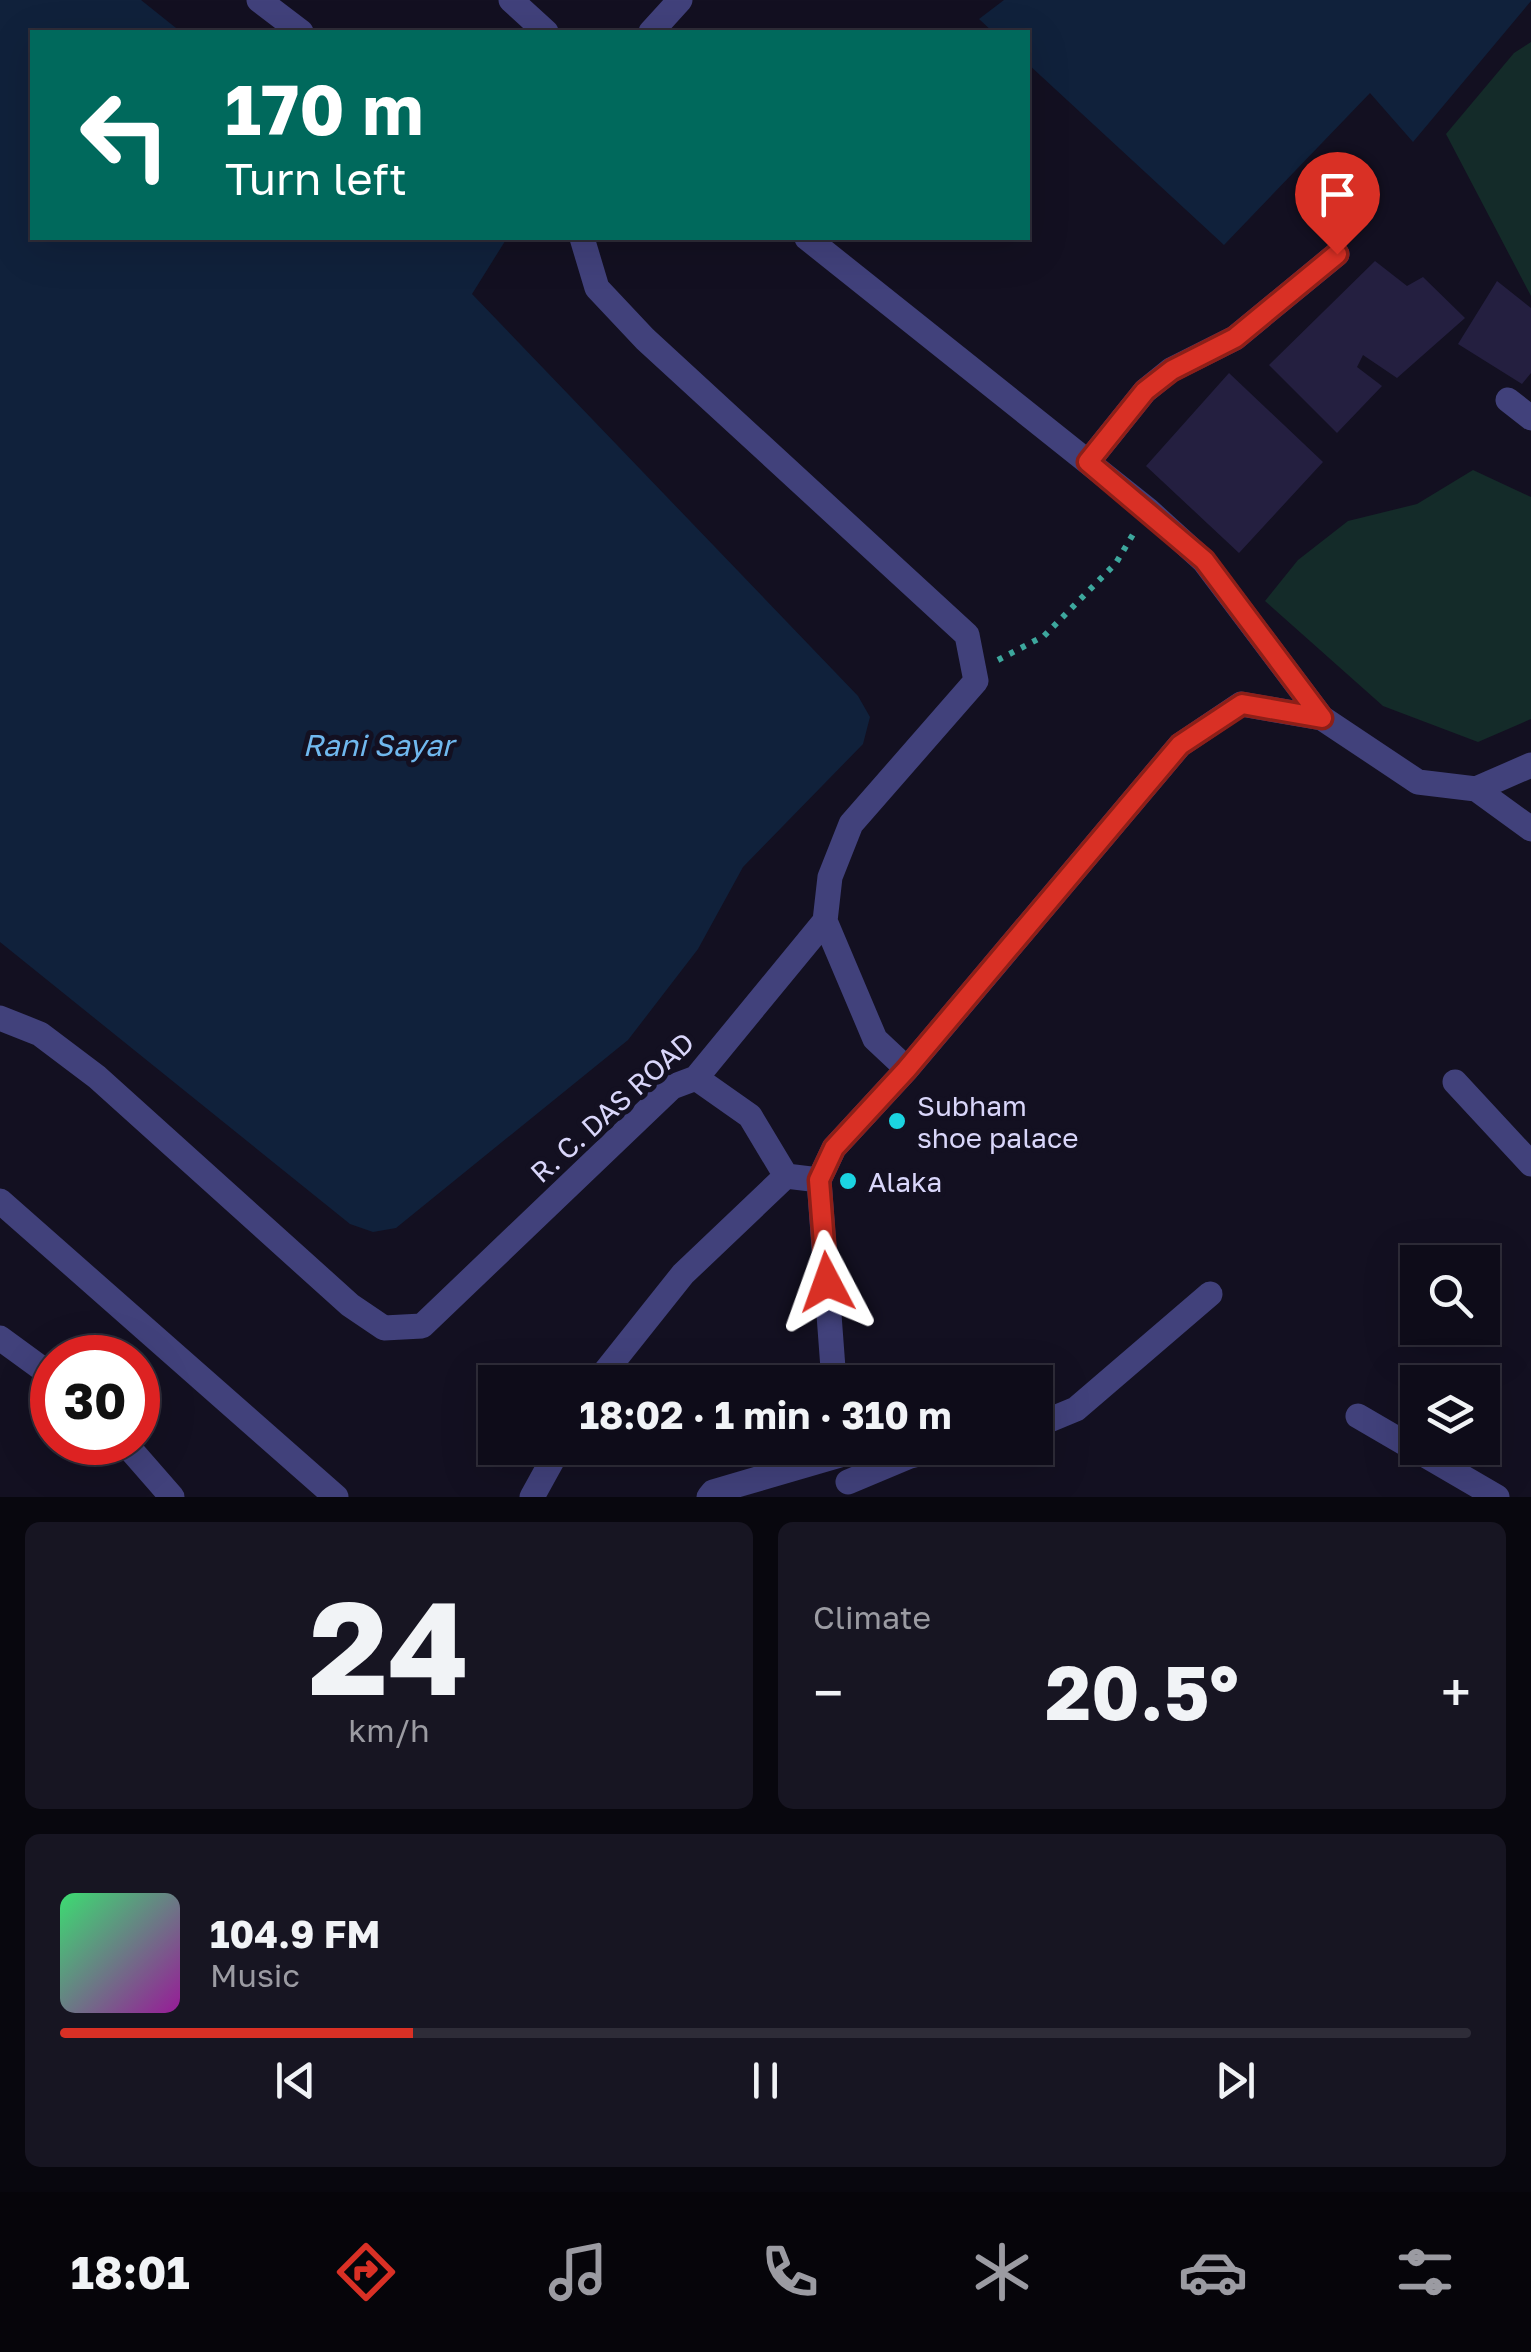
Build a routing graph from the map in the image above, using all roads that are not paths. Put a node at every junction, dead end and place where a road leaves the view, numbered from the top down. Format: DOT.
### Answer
graph roads {
  1 [pos="259,0"];
  2 [pos="512,0"];
  3 [pos="680,0"];
  4 [pos="298,30"];
  5 [pos="544,30"];
  6 [pos="654,30"];
  7 [pos="583,240"];
  8 [pos="810,240"];
  9 [pos="1337,254"];
  10 [pos="1508,400"];
  11 [pos="1531,418"];
  12 [pos="1088,462"];
  13 [pos="1322,718"];
  14 [pos="1531,765"];
  15 [pos="1476,789"];
  16 [pos="1531,828"];
  17 [pos="825,921"];
  18 [pos="0,1018"];
  19 [pos="906,1070"];
  20 [pos="696,1078"];
  21 [pos="1455,1082"];
  22 [pos="1531,1164"];
  23 [pos="786,1176"];
  24 [pos="819,1180"];
  25 [pos="0,1201"];
  26 [pos="1210,1294"];
  27 [pos="0,1338"];
  28 [pos="30,1360"];
  29 [pos="611,1365"];
  30 [pos="833,1365"];
  31 [pos="1358,1416"];
  32 [pos="1053,1419"];
  33 [pos="144,1465"];
  34 [pos="550,1465"];
  35 [pos="798,1465"];
  36 [pos="843,1465"];
  37 [pos="894,1465"];
  38 [pos="850,1489"];
  39 [pos="172,1497"];
  40 [pos="336,1497"];
  41 [pos="532,1497"];
  42 [pos="709,1497"];
  43 [pos="1496,1497"];
  1 -- 4 [label="street"];
  2 -- 5 [label="street"];
  3 -- 6 [label="street"];
  7 -- 17 [label="street"];
  8 -- 12 [label="street"];
  9 -- 12 [label="street"];
  10 -- 11 [label="street"];
  12 -- 13 [label="street"];
  13 -- 15 [label="street"];
  13 -- 19 [label="street"];
  14 -- 15 [label="street"];
  15 -- 16 [label="street"];
  17 -- 19 [label="street"];
  17 -- 20 [label="street, R. C. DAS ROAD"];
  18 -- 20 [label="street, R. C. DAS ROAD"];
  19 -- 24 [label="street"];
  20 -- 23 [label="street"];
  21 -- 22 [label="street"];
  23 -- 24 [label="street"];
  23 -- 29 [label="street"];
  24 -- 30 [label="street"];
  25 -- 40 [label="street"];
  26 -- 32 [label="street"];
  27 -- 28 [label="street"];
  31 -- 43 [label="street"];
  33 -- 39 [label="street"];
  34 -- 41 [label="street"];
  35 -- 42 [label="street"];
  36 -- 38 [label="street"];
  37 -- 38 [label="street"];
}
